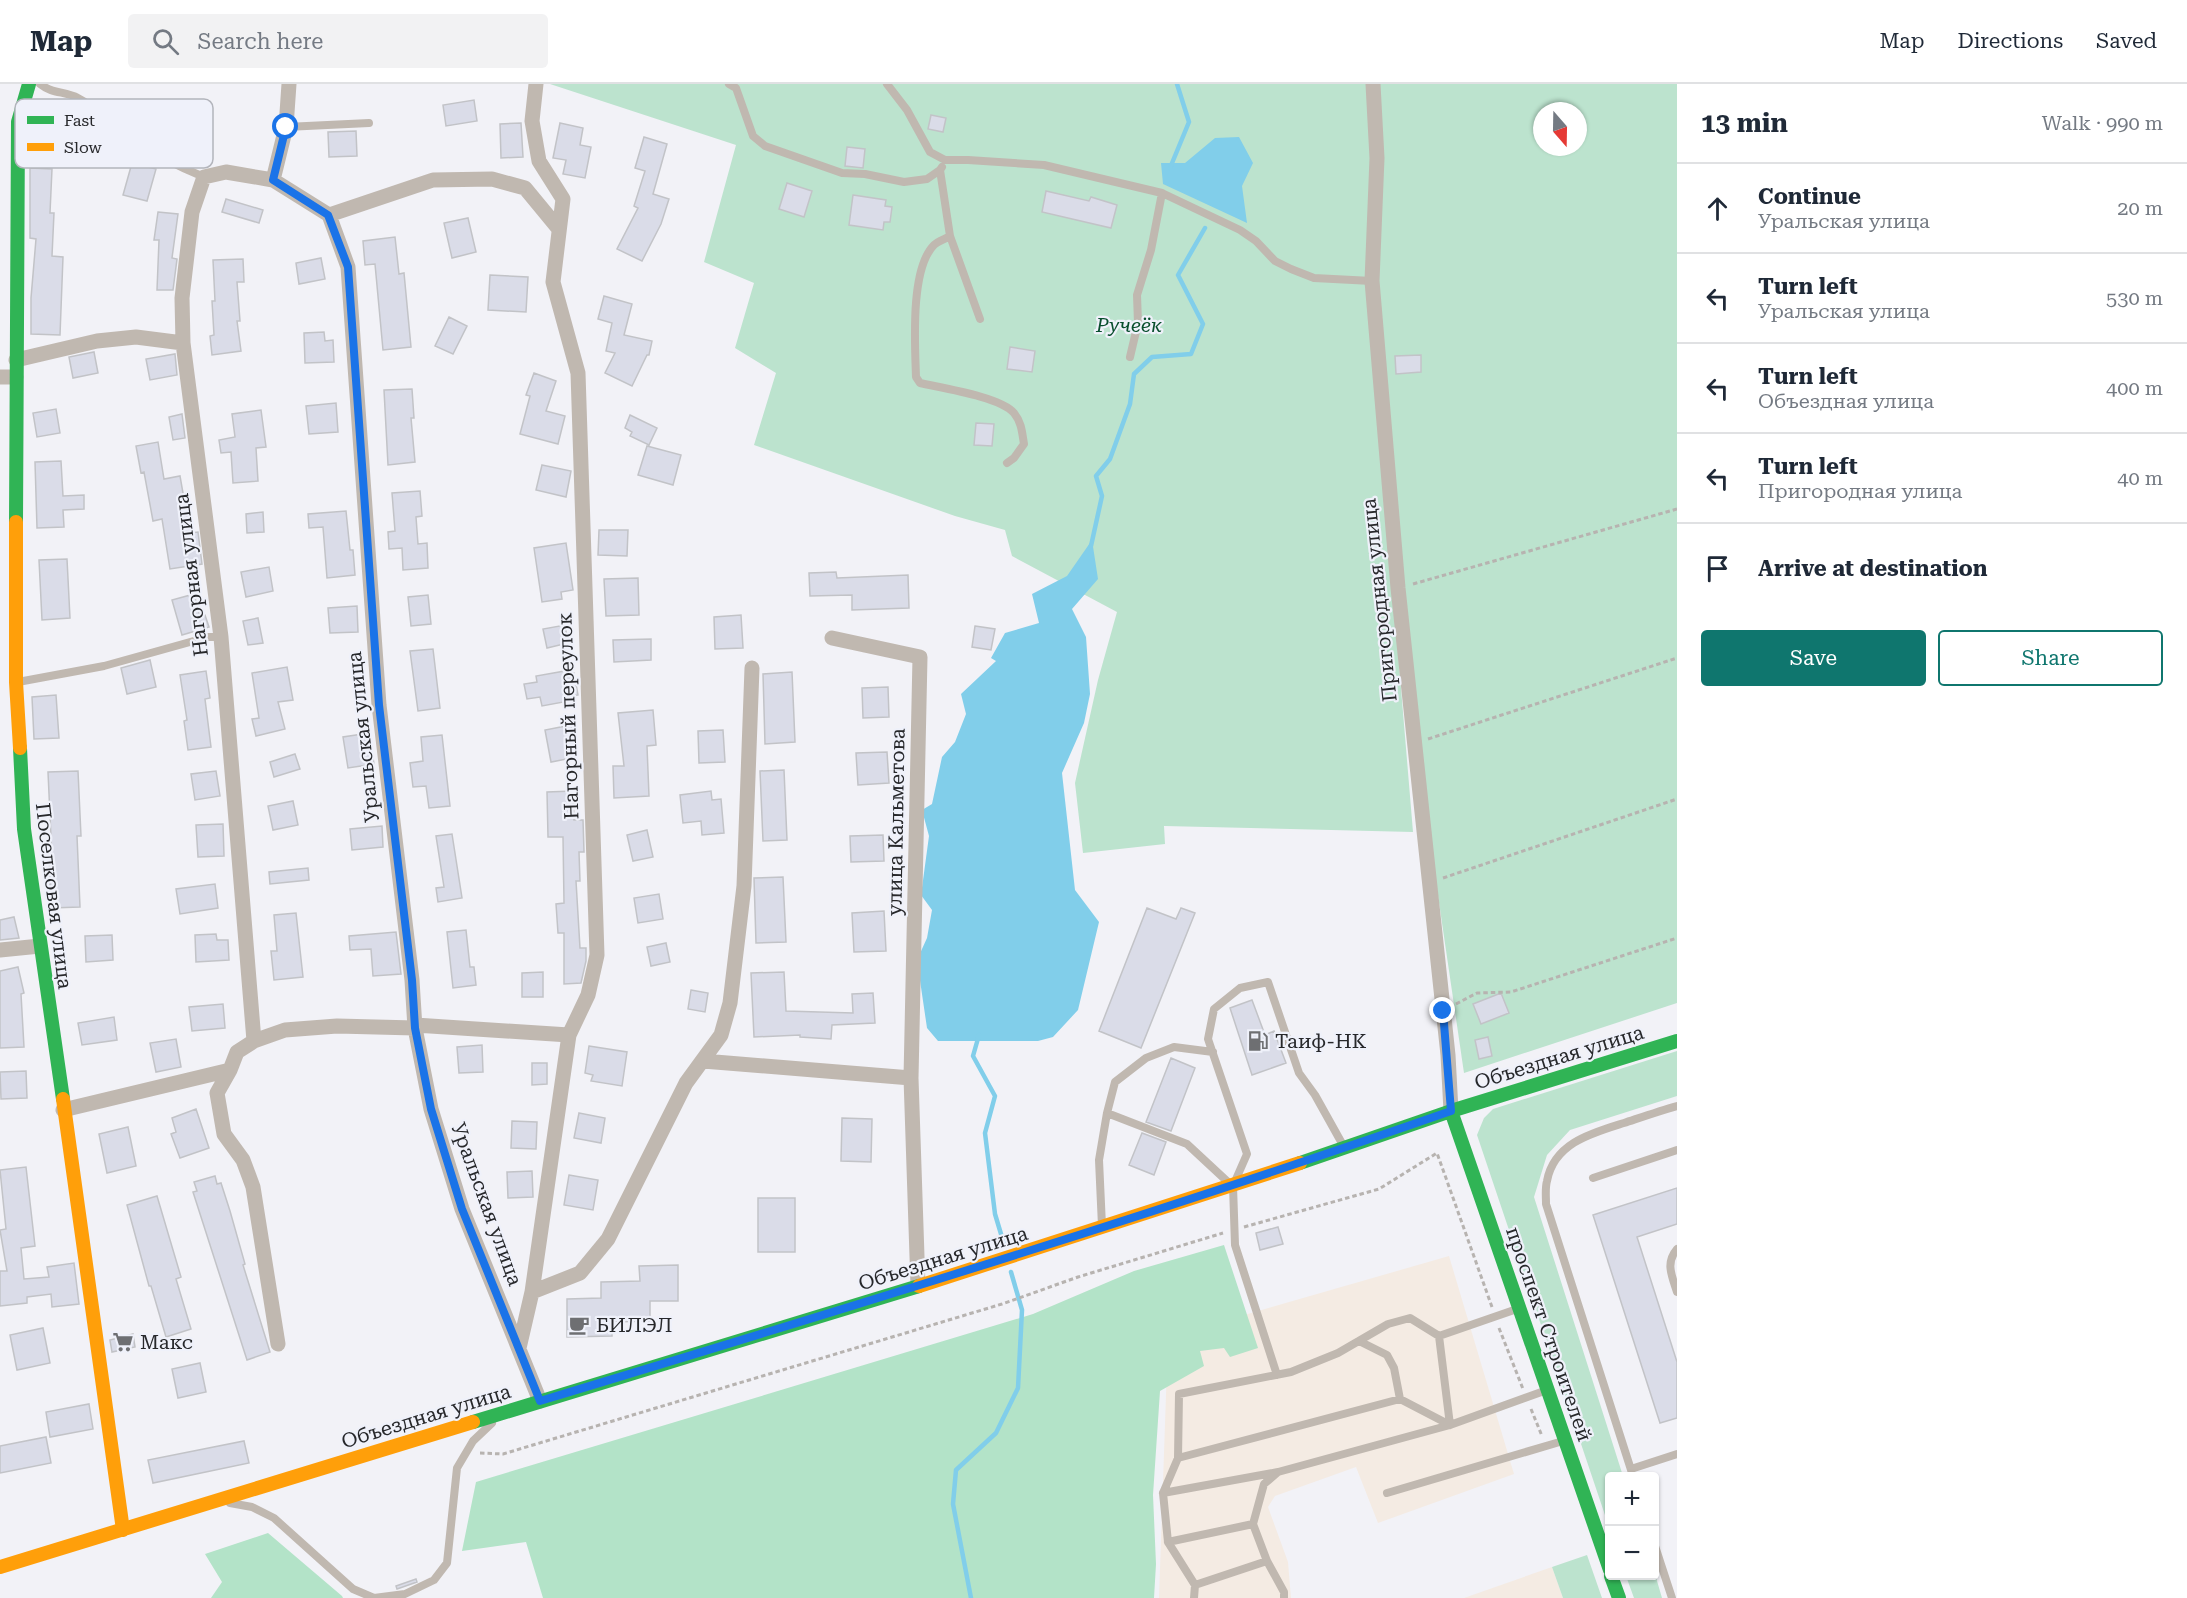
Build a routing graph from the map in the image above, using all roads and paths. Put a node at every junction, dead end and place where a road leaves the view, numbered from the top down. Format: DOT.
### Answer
graph roads {
  1 [pos="29,84"];
  2 [pos="40,84"];
  3 [pos="289,84"];
  4 [pos="536,84"];
  5 [pos="729,84"];
  6 [pos="887,84"];
  7 [pos="1373,84"];
  8 [pos="25,99"];
  9 [pos="80,99"];
  10 [pos="369,123"];
  11 [pos="286,127"];
  12 [pos="945,160"];
  13 [pos="18,168"];
  14 [pos="183,168"];
  15 [pos="940,170"];
  16 [pos="204,177"];
  17 [pos="273,180"];
  18 [pos="1162,193"];
  19 [pos="328,215"];
  20 [pos="558,228"];
  21 [pos="950,236"];
  22 [pos="1372,281"];
  23 [pos="980,319"];
  24 [pos="183,343"];
  25 [pos="1130,357"];
  26 [pos="16,360"];
  27 [pos="8,377"];
  28 [pos="1007,463"];
  29 [pos="1677,509"];
  30 [pos="1398,588"];
  31 [pos="220,637"];
  32 [pos="832,638"];
  33 [pos="1677,658"];
  34 [pos="752,668"];
  35 [pos="16,682"];
  36 [pos="1414,744"];
  37 [pos="1677,800"];
  38 [pos="1430,882"];
  39 [pos="1677,938"];
  40 [pos="40,946"];
  41 [pos="0,950"];
  42 [pos="1443,1011"];
  43 [pos="415,1027"];
  44 [pos="569,1035"];
  45 [pos="254,1041"];
  46 [pos="1677,1041"];
  47 [pos="1213,1052"];
  48 [pos="703,1061"];
  49 [pos="231,1070"];
  50 [pos="911,1078"];
  51 [pos="1677,1106"];
  52 [pos="63,1110"];
  53 [pos="1451,1111"];
  54 [pos="1107,1113"];
  55 [pos="1344,1148"];
  56 [pos="1677,1150"];
  57 [pos="1437,1154"];
  58 [pos="1593,1178"];
  59 [pos="1233,1186"];
  60 [pos="1102,1228"];
  61 [pos="1677,1249"];
  62 [pos="918,1286"];
  63 [pos="532,1292"];
  64 [pos="1038,1292"];
  65 [pos="1677,1292"];
  66 [pos="1519,1309"];
  67 [pos="1495,1317"];
  68 [pos="1439,1335"];
  69 [pos="1359,1341"];
  70 [pos="278,1344"];
  71 [pos="519,1348"];
  72 [pos="1277,1375"];
  73 [pos="1547,1390"];
  74 [pos="1526,1397"];
  75 [pos="1400,1400"];
  76 [pos="540,1401"];
  77 [pos="502,1413"];
  78 [pos="1450,1425"];
  79 [pos="1565,1440"];
  80 [pos="1546,1446"];
  81 [pos="466,1452"];
  82 [pos="1677,1454"];
  83 [pos="1178,1458"];
  84 [pos="1278,1472"];
  85 [pos="1632,1472"];
  86 [pos="1634,1472"];
  87 [pos="1163,1492"];
  88 [pos="1387,1493"];
  89 [pos="216,1501"];
  90 [pos="1253,1524"];
  91 [pos="123,1530"];
  92 [pos="1168,1542"];
  93 [pos="1605,1556"];
  94 [pos="1659,1558"];
  95 [pos="1266,1561"];
  96 [pos="0,1567"];
  97 [pos="1613,1580"];
  98 [pos="1195,1585"];
  99 [pos="1194,1598"];
  100 [pos="1284,1598"];
  101 [pos="1619,1598"];
  102 [pos="1672,1598"];
  1 -- 8 [label="street, Поселковая улица"];
  2 -- 9 [label="lane"];
  3 -- 11 [label="street"];
  4 -- 20 [label="street, Нагорный переулок"];
  5 -- 15 [label="lane"];
  6 -- 12 [label="lane"];
  7 -- 22 [label="street, Пригородная улица"];
  10 -- 11 [label="lane"];
  11 -- 17 [label="street"];
  12 -- 15 [label="lane"];
  12 -- 18 [label="lane"];
  13 -- 26 [label="street, Поселковая улица"];
  14 -- 16 [label="lane"];
  15 -- 21 [label="lane"];
  16 -- 17 [label="street"];
  16 -- 24 [label="street, Нагорная улица"];
  17 -- 19 [label="street"];
  18 -- 22 [label="lane"];
  18 -- 25 [label="lane"];
  19 -- 20 [label="street"];
  19 -- 43 [label="street, Уральская улица"];
  20 -- 44 [label="street, Нагорный переулок"];
  21 -- 23 [label="lane"];
  21 -- 28 [label="lane"];
  22 -- 30 [label="street, Пригородная улица"];
  24 -- 26 [label="street"];
  24 -- 31 [label="street, Нагорная улица"];
  26 -- 27 [label="street, Поселковая улица"];
  27 -- 35 [label="street, Поселковая улица"];
  29 -- 30 [label="path"];
  30 -- 36 [label="street, Пригородная улица"];
  31 -- 35 [label="lane"];
  31 -- 45 [label="street, Нагорная улица"];
  32 -- 50 [label="street, улица Кальметова"];
  33 -- 36 [label="path"];
  34 -- 48 [label="street"];
  35 -- 40 [label="street, Поселковая улица"];
  36 -- 38 [label="street, Пригородная улица"];
  37 -- 38 [label="path"];
  38 -- 42 [label="street, Пригородная улица"];
  39 -- 42 [label="path"];
  40 -- 41 [label="street"];
  40 -- 52 [label="street, Поселковая улица"];
  42 -- 53 [label="street, Пригородная улица"];
  43 -- 44 [label="street"];
  43 -- 45 [label="street"];
  43 -- 71 [label="street, Уральская улица"];
  44 -- 63 [label="street, Нагорный переулок"];
  45 -- 49 [label="street"];
  46 -- 53 [label="street, Объездная улица"];
  47 -- 54 [label="lane"];
  47 -- 55 [label="lane"];
  47 -- 59 [label="lane"];
  48 -- 50 [label="street"];
  48 -- 63 [label="street"];
  49 -- 52 [label="street"];
  49 -- 70 [label="street"];
  50 -- 62 [label="street, улица Кальметова"];
  51 -- 85 [label="lane"];
  52 -- 91 [label="street, Поселковая улица"];
  53 -- 55 [label="street, Объездная улица"];
  53 -- 66 [label="street, проспект Строителей"];
  54 -- 59 [label="lane"];
  54 -- 60 [label="lane"];
  55 -- 59 [label="street, Объездная улица"];
  56 -- 58 [label="lane"];
  57 -- 67 [label="path"];
  59 -- 60 [label="street, Объездная улица"];
  59 -- 72 [label="lane"];
  60 -- 62 [label="street, Объездная улица"];
  61 -- 65 [label="lane"];
  62 -- 76 [label="street, Объездная улица"];
  63 -- 71 [label="street, Нагорный переулок"];
  64 -- 81 [label="path"];
  66 -- 67 [label="lane"];
  66 -- 73 [label="street, проспект Строителей"];
  67 -- 68 [label="lane"];
  67 -- 74 [label="path"];
  68 -- 69 [label="lane"];
  68 -- 78 [label="lane"];
  69 -- 72 [label="lane"];
  69 -- 75 [label="lane"];
  71 -- 76 [label="street, Уральская улица"];
  72 -- 83 [label="lane"];
  73 -- 74 [label="lane"];
  73 -- 79 [label="street, проспект Строителей"];
  74 -- 78 [label="lane"];
  74 -- 80 [label="path"];
  75 -- 78 [label="lane"];
  75 -- 83 [label="lane"];
  76 -- 77 [label="street, Объездная улица"];
  77 -- 81 [label="lane"];
  77 -- 89 [label="street, Объездная улица"];
  78 -- 84 [label="lane"];
  79 -- 80 [label="lane"];
  79 -- 93 [label="street, проспект Строителей"];
  80 -- 88 [label="lane"];
  81 -- 89 [label="lane"];
  82 -- 86 [label="lane"];
  83 -- 87 [label="lane"];
  84 -- 87 [label="lane"];
  84 -- 90 [label="lane"];
  87 -- 92 [label="lane"];
  89 -- 91 [label="street, Объездная улица"];
  90 -- 92 [label="lane"];
  90 -- 95 [label="lane"];
  91 -- 96 [label="street, Объездная улица"];
  92 -- 98 [label="lane"];
  94 -- 102 [label="lane"];
  95 -- 98 [label="lane"];
  95 -- 100 [label="lane"];
  97 -- 101 [label="street"];
  98 -- 99 [label="lane"];
}
